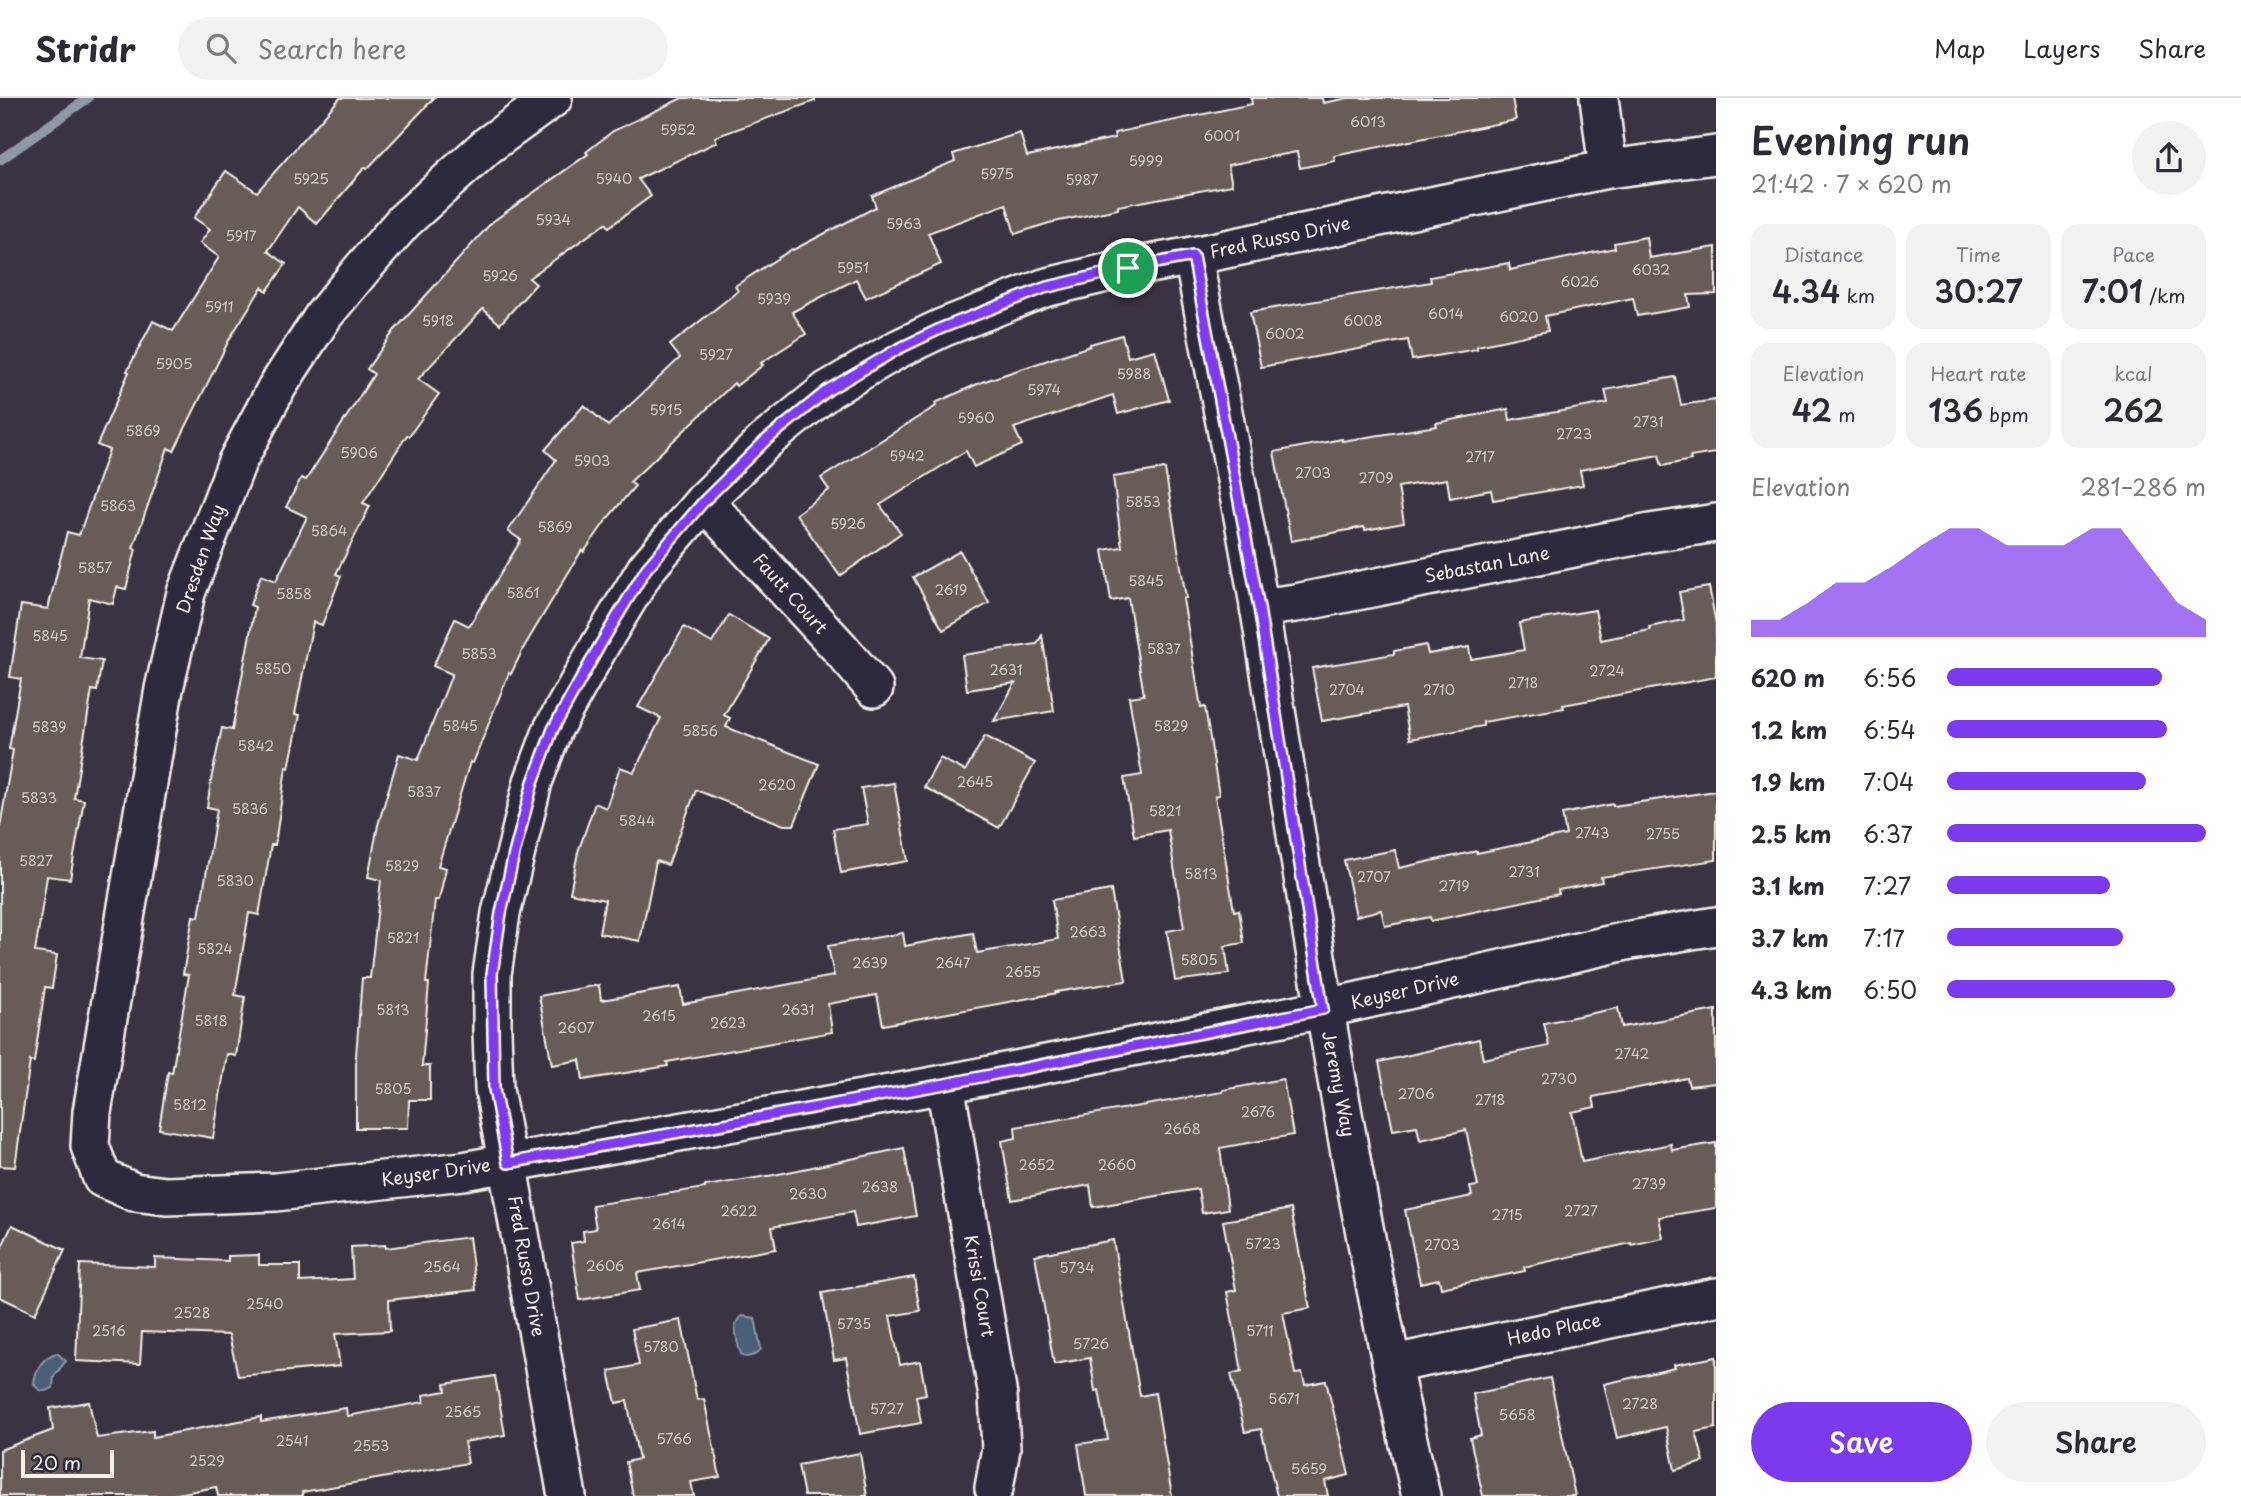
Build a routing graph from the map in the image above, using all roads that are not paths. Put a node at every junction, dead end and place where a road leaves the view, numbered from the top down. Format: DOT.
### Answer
graph roads {
  1 [pos="553,98"];
  2 [pos="1599,98"];
  3 [pos="1716,155"];
  4 [pos="1608,169"];
  5 [pos="1193,256"];
  6 [pos="704,501"];
  7 [pos="1716,523"];
  8 [pos="1259,608"];
  9 [pos="874,688"];
  10 [pos="1716,926"];
  11 [pos="1323,1009"];
  12 [pos="945,1084"];
  13 [pos="508,1163"];
  14 [pos="102,1178"];
  15 [pos="1716,1297"];
  16 [pos="1392,1364"];
  17 [pos="994,1488"];
  18 [pos="567,1496"];
  19 [pos="1421,1496"];
  1 -- 14 [label="street, Dresden Way"];
  2 -- 4 [label="street"];
  3 -- 4 [label="street, Fred Russo Drive"];
  4 -- 5 [label="street, Fred Russo Drive"];
  5 -- 6 [label="street, Fred Russo Drive"];
  5 -- 8 [label="street, Jeremy Way"];
  6 -- 9 [label="street, Fautt Court"];
  6 -- 13 [label="street, Fred Russo Drive"];
  7 -- 8 [label="street, Sebastan Lane"];
  8 -- 11 [label="street, Jeremy Way"];
  10 -- 11 [label="street, Keyser Drive"];
  11 -- 12 [label="street, Keyser Drive"];
  11 -- 16 [label="street, Jeremy Way"];
  12 -- 13 [label="street, Keyser Drive"];
  12 -- 17 [label="street, Krissi Court"];
  13 -- 14 [label="street, Keyser Drive"];
  13 -- 18 [label="street, Fred Russo Drive"];
  15 -- 16 [label="street, Hedo Place"];
  16 -- 19 [label="street, Jeremy Way"];
}
